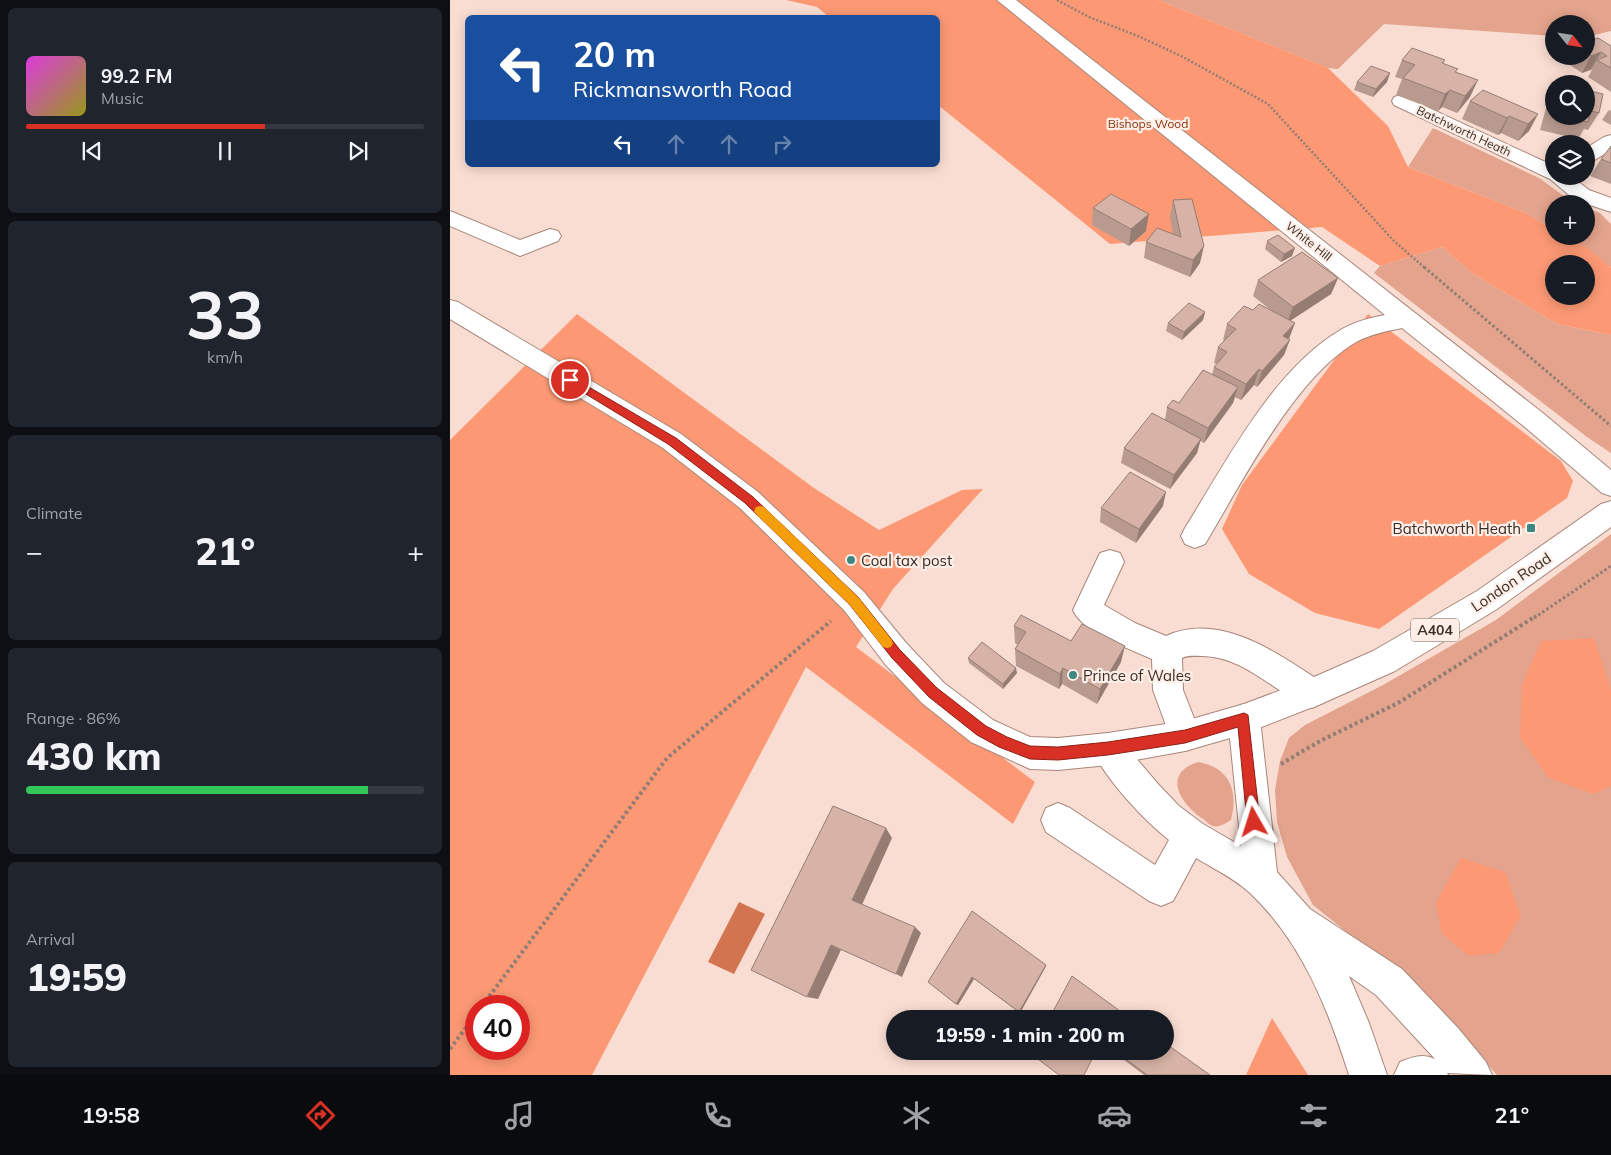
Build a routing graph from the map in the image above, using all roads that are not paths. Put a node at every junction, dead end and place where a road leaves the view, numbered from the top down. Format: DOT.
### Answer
graph roads {
  1 [pos="1005,0"];
  2 [pos="1402,101"];
  3 [pos="1611,141"];
  4 [pos="1595,151"];
  5 [pos="1545,169"];
  6 [pos="1569,185"];
  7 [pos="1611,205"];
  8 [pos="454,224"];
  9 [pos="550,236"];
  10 [pos="450,308"];
  11 [pos="1406,319"];
  12 [pos="1611,485"];
  13 [pos="1611,512"];
  14 [pos="1195,536"];
  15 [pos="1110,562"];
  16 [pos="1167,651"];
  17 [pos="1312,693"];
  18 [pos="1244,720"];
  19 [pos="1185,736"];
  20 [pos="1108,749"];
  21 [pos="1058,820"];
  22 [pos="1190,835"];
  23 [pos="1261,880"];
  24 [pos="1298,920"];
  25 [pos="1368,1075"];
  26 [pos="1413,1075"];
  27 [pos="1430,1075"];
  28 [pos="1473,1075"];
  1 -- 11 [label="street, White Hill"];
  2 -- 5 [label="street, Batchworth Heath"];
  3 -- 4 [label="street"];
  6 -- 7 [label="street, Batchworth Heath"];
  8 -- 9 [label="street"];
  10 -- 20 [label="street, A404"];
  11 -- 12 [label="street, White Hill"];
  11 -- 14 [label="street"];
  13 -- 17 [label="street, London Road / A404"];
  15 -- 16 [label="street"];
  16 -- 17 [label="street"];
  16 -- 19 [label="street"];
  17 -- 18 [label="street, London Road / A404"];
  18 -- 19 [label="street, A404"];
  18 -- 23 [label="street"];
  19 -- 20 [label="street, A404"];
  20 -- 22 [label="street"];
  21 -- 22 [label="street"];
  22 -- 23 [label="street"];
  23 -- 24 [label="street"];
  24 -- 25 [label="street"];
  24 -- 28 [label="street"];
  26 -- 27 [label="street"];
}
